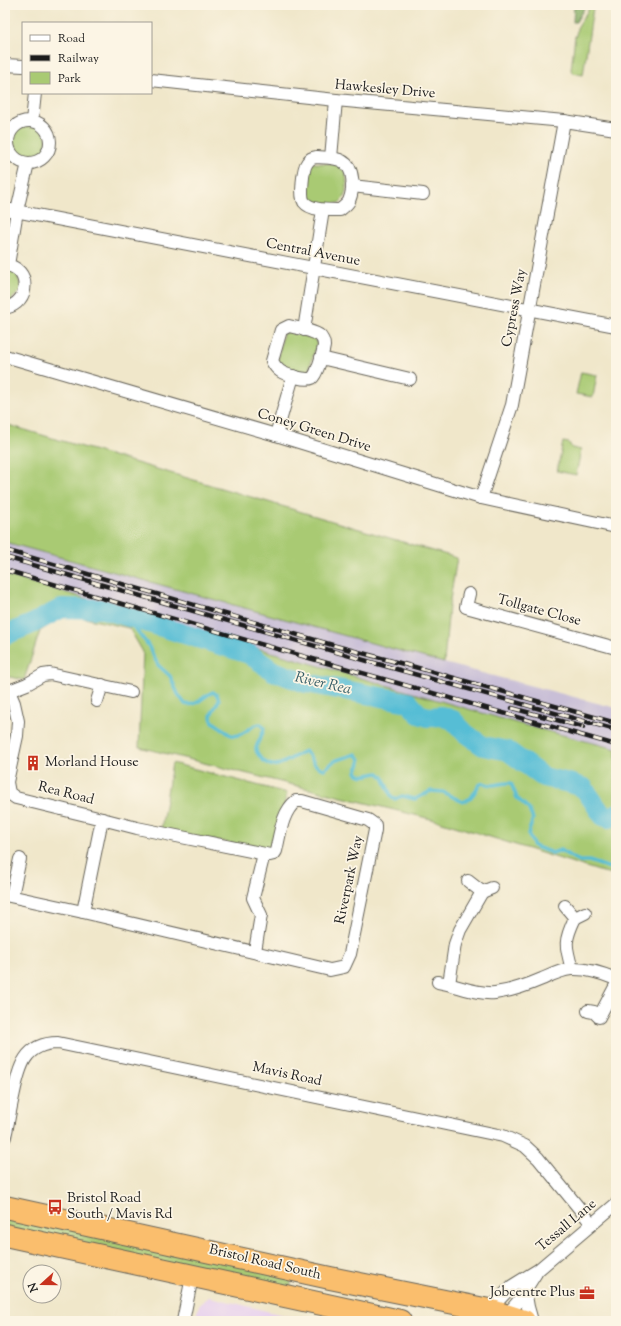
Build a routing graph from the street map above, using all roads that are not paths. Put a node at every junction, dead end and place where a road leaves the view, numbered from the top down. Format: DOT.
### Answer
graph roads {
  1 [pos="5,65"];
  2 [pos="22,66"];
  3 [pos="152,80"];
  4 [pos="35,94"];
  5 [pos="336,100"];
  6 [pos="32,121"];
  7 [pos="564,121"];
  8 [pos="616,129"];
  9 [pos="331,158"];
  10 [pos="28,163"];
  11 [pos="352,186"];
  12 [pos="423,194"];
  13 [pos="11,210"];
  14 [pos="323,210"];
  15 [pos="7,265"];
  16 [pos="313,268"];
  17 [pos="5,308"];
  18 [pos="530,309"];
  19 [pos="616,326"];
  20 [pos="304,330"];
  21 [pos="5,356"];
  22 [pos="321,358"];
  23 [pos="293,376"];
  24 [pos="410,379"];
  25 [pos="276,435"];
  26 [pos="481,498"];
  27 [pos="616,527"];
  28 [pos="469,594"];
  29 [pos="616,648"];
  30 [pos="102,685"];
  31 [pos="7,689"];
  32 [pos="131,692"];
  33 [pos="97,701"];
  34 [pos="102,819"];
  35 [pos="264,854"];
  36 [pos="20,859"];
  37 [pos="468,882"];
  38 [pos="8,896"];
  39 [pos="565,906"];
  40 [pos="83,912"];
  41 [pos="255,951"];
  42 [pos="572,969"];
  43 [pos="616,979"];
  44 [pos="616,985"];
  45 [pos="588,1011"];
  46 [pos="5,1137"];
  47 [pos="616,1204"];
  48 [pos="5,1207"];
  49 [pos="592,1224"];
  50 [pos="5,1235"];
  51 [pos="538,1270"];
  52 [pos="302,1272"];
  53 [pos="192,1277"];
  54 [pos="330,1278"];
  55 [pos="525,1290"];
  56 [pos="346,1310"];
  57 [pos="507,1316"];
  58 [pos="183,1321"];
  59 [pos="400,1321"];
  60 [pos="469,1321"];
  61 [pos="532,1321"];
  1 -- 2 [label="street"];
  3 -- 5 [label="street, Hawkesley Drive"];
  4 -- 6 [label="street"];
  5 -- 7 [label="street, Hawkesley Drive"];
  5 -- 9 [label="street"];
  6 -- 10 [label="street"];
  6 -- 10 [label="street"];
  7 -- 8 [label="street, Hawkesley Drive"];
  7 -- 18 [label="street, Cypress Way"];
  9 -- 11 [label="street"];
  9 -- 14 [label="street"];
  10 -- 13 [label="street"];
  11 -- 12 [label="street"];
  11 -- 14 [label="street"];
  13 -- 15 [label="street"];
  13 -- 16 [label="street, Central Avenue"];
  14 -- 16 [label="street"];
  15 -- 17 [label="street"];
  16 -- 18 [label="street, Central Avenue"];
  16 -- 20 [label="street"];
  18 -- 19 [label="street, Central Avenue"];
  18 -- 26 [label="street, Cypress Way"];
  20 -- 22 [label="street"];
  20 -- 23 [label="street"];
  21 -- 25 [label="street, Coney Green Drive"];
  22 -- 23 [label="street"];
  22 -- 24 [label="street"];
  23 -- 25 [label="street"];
  25 -- 26 [label="street, Coney Green Drive"];
  26 -- 27 [label="street, Coney Green Drive"];
  28 -- 29 [label="street, Tollgate Close"];
  30 -- 31 [label="street, Rea Road"];
  30 -- 32 [label="street, Rea Road"];
  30 -- 33 [label="street"];
  31 -- 34 [label="street, Rea Road"];
  34 -- 35 [label="street"];
  34 -- 40 [label="street, Rea Road"];
  35 -- 41 [label="street"];
  35 -- 41 [label="street, Riverpark Way"];
  36 -- 38 [label="street"];
  37 -- 42 [label="street"];
  38 -- 40 [label="street"];
  39 -- 42 [label="street"];
  40 -- 41 [label="street, Riverpark Way"];
  42 -- 43 [label="street"];
  44 -- 45 [label="street"];
  46 -- 49 [label="street, Mavis Road"];
  47 -- 49 [label="street, Tessall Lane"];
  48 -- 52 [label="highway, Bristol Road South"];
  49 -- 51 [label="street, Tessall Lane"];
  50 -- 53 [label="highway, Bristol Road South"];
  51 -- 55 [label="street, Tessall Lane"];
  51 -- 57 [label="street, Tessall Lane"];
  52 -- 54 [label="highway, Bristol Road South"];
  52 -- 56 [label="highway"];
  53 -- 56 [label="highway, Bristol Road South"];
  53 -- 58 [label="street"];
  54 -- 57 [label="highway, Bristol Road South"];
  54 -- 60 [label="highway"];
  55 -- 57 [label="street, Tessall Lane"];
  55 -- 61 [label="street"];
  56 -- 59 [label="highway, Bristol Road South"];
}
